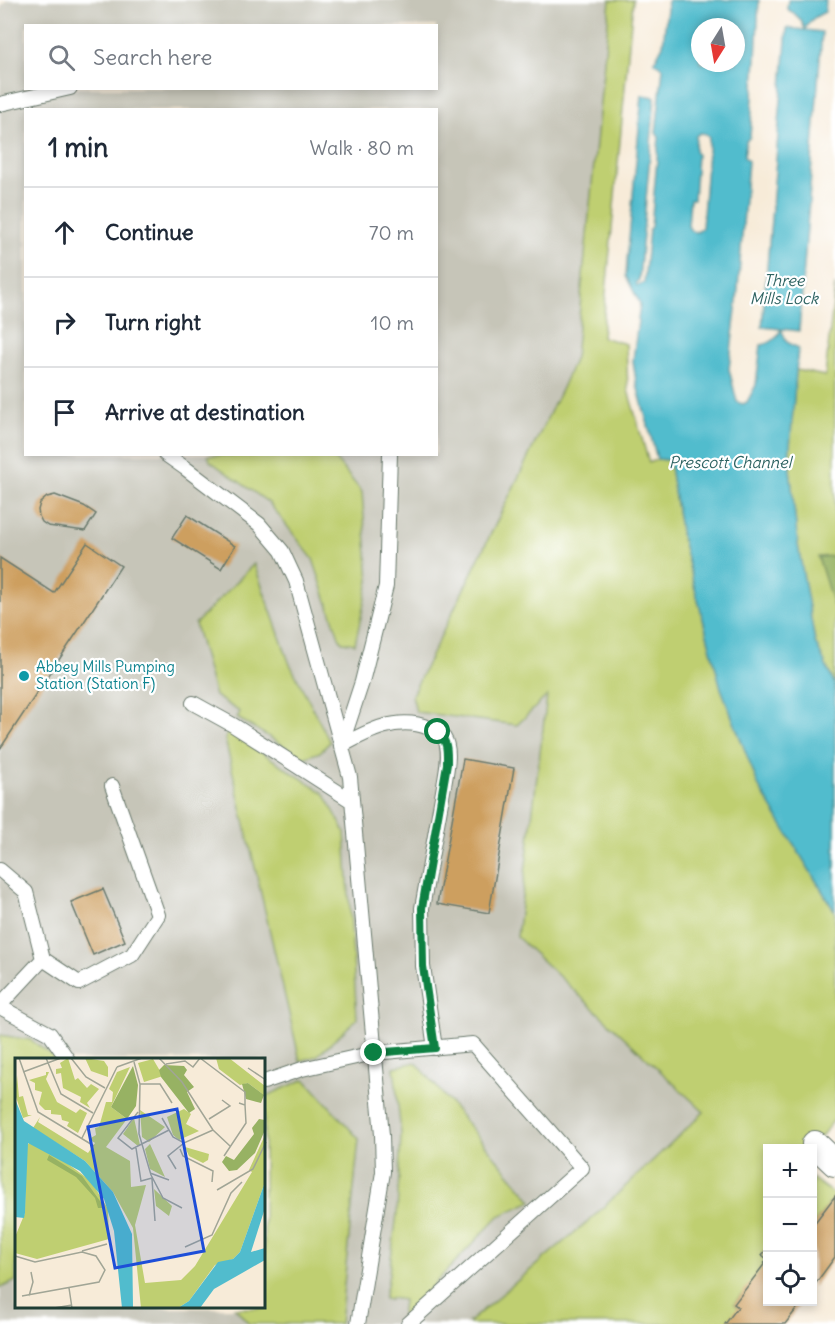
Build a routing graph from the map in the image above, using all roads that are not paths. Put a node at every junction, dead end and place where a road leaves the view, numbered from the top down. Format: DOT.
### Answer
graph roads {
  1 [pos="61,90"];
  2 [pos="0,104"];
  3 [pos="168,456"];
  4 [pos="390,456"];
  5 [pos="194,703"];
  6 [pos="341,746"];
  7 [pos="112,786"];
  8 [pos="352,801"];
  9 [pos="0,870"];
  10 [pos="44,959"];
  11 [pos="0,1006"];
  12 [pos="435,1048"];
  13 [pos="374,1053"];
  14 [pos="67,1058"];
  15 [pos="266,1081"];
  16 [pos="817,1146"];
  17 [pos="835,1163"];
  18 [pos="358,1324"];
  19 [pos="408,1324"];
  1 -- 2 [label="lane"];
  3 -- 6 [label="lane"];
  4 -- 6 [label="lane"];
  5 -- 8 [label="lane"];
  6 -- 8 [label="lane"];
  6 -- 12 [label="lane"];
  7 -- 10 [label="lane"];
  8 -- 13 [label="lane"];
  9 -- 10 [label="lane"];
  10 -- 11 [label="lane"];
  11 -- 14 [label="lane"];
  12 -- 13 [label="lane"];
  12 -- 19 [label="lane"];
  13 -- 15 [label="lane"];
  13 -- 18 [label="lane"];
  16 -- 17 [label="street"];
}
